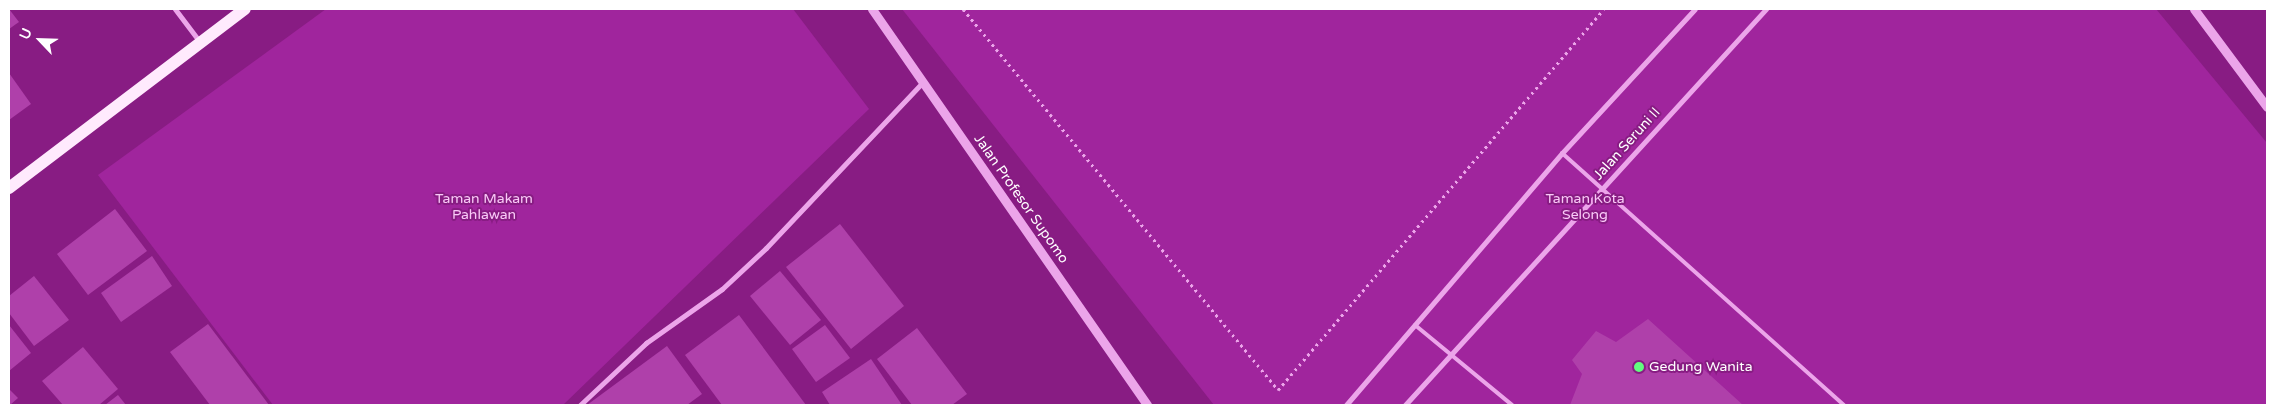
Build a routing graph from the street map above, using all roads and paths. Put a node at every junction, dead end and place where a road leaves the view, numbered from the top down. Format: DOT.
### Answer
graph roads {
  1 [pos="175,9"];
  2 [pos="245,9"];
  3 [pos="872,9"];
  4 [pos="963,9"];
  5 [pos="1604,9"];
  6 [pos="1695,9"];
  7 [pos="1766,9"];
  8 [pos="2194,9"];
  9 [pos="200,43"];
  10 [pos="923,82"];
  11 [pos="2267,107"];
  12 [pos="1562,153"];
  13 [pos="1603,187"];
  14 [pos="9,188"];
  15 [pos="1415,325"];
  16 [pos="1452,354"];
  17 [pos="580,405"];
  18 [pos="1147,405"];
  19 [pos="1346,405"];
  20 [pos="1405,405"];
  21 [pos="1512,405"];
  22 [pos="1844,405"];
  1 -- 9 [label="street"];
  2 -- 9 [label="main road"];
  3 -- 10 [label="street, Jalan Profesor Supomo"];
  4 -- 5 [label="path"];
  6 -- 12 [label="street"];
  7 -- 13 [label="street, Jalan Seruni II"];
  8 -- 11 [label="street"];
  9 -- 14 [label="main road"];
  10 -- 17 [label="street"];
  10 -- 18 [label="street, Jalan Profesor Supomo"];
  12 -- 13 [label="lane"];
  12 -- 15 [label="street"];
  13 -- 16 [label="street, Jalan Seruni II"];
  13 -- 22 [label="lane"];
  15 -- 16 [label="lane"];
  15 -- 19 [label="street"];
  16 -- 20 [label="street, Jalan Seruni II"];
  16 -- 21 [label="lane"];
}
